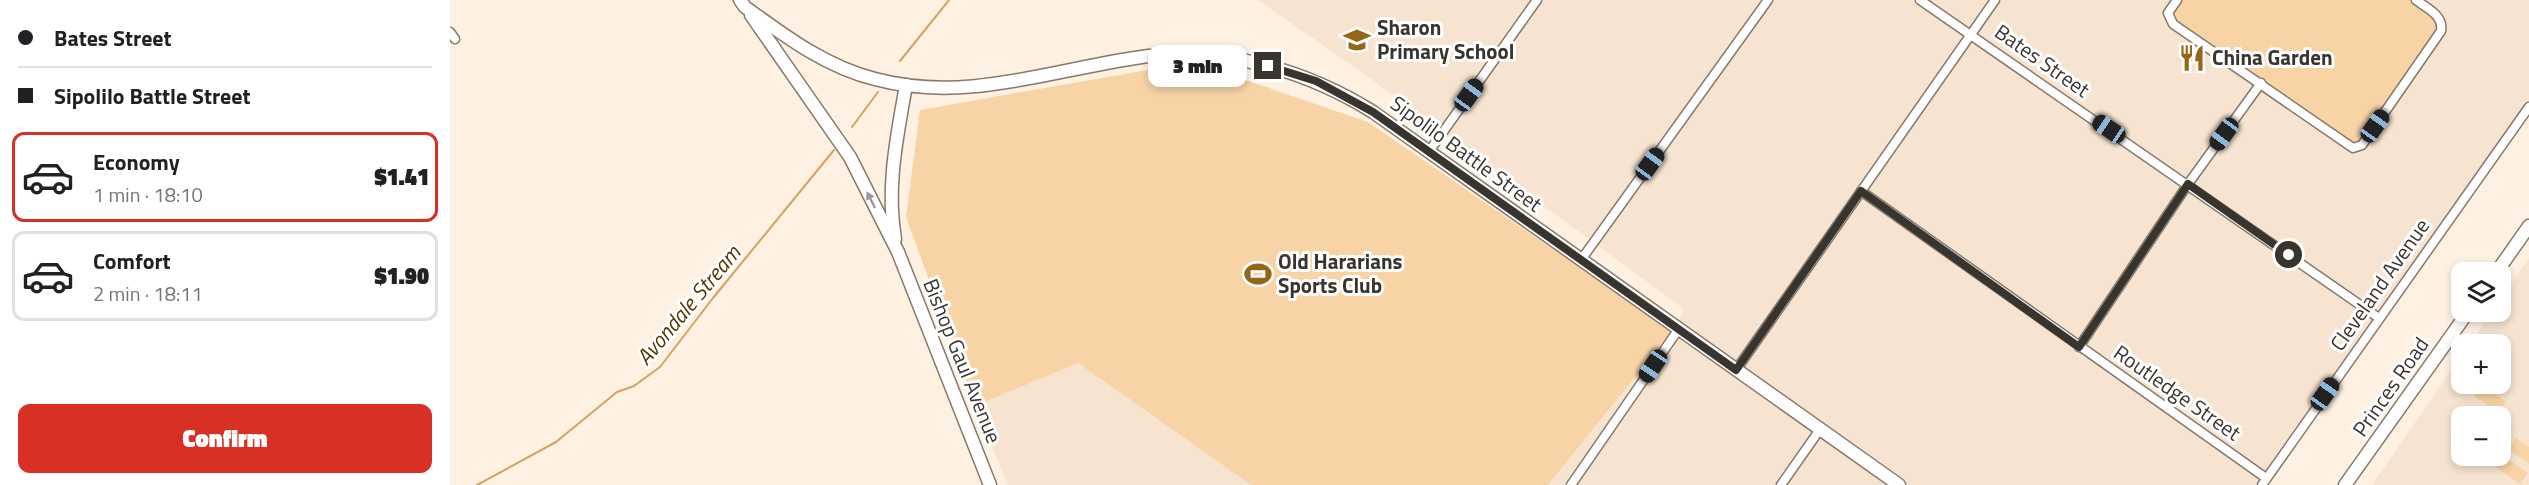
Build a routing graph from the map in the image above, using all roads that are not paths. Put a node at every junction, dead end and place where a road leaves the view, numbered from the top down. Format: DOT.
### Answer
graph roads {
  1 [pos="1537,0"];
  2 [pos="1768,0"];
  3 [pos="1920,0"];
  4 [pos="1995,0"];
  5 [pos="2177,0"];
  6 [pos="2416,0"];
  7 [pos="742,3"];
  8 [pos="1971,34"];
  9 [pos="2261,83"];
  10 [pos="906,85"];
  11 [pos="2529,107"];
  12 [pos="1428,153"];
  13 [pos="2188,184"];
  14 [pos="1861,191"];
  15 [pos="2529,226"];
  16 [pos="898,252"];
  17 [pos="1581,260"];
  18 [pos="2504,262"];
  19 [pos="2379,318"];
  20 [pos="2461,322"];
  21 [pos="1677,330"];
  22 [pos="2079,347"];
  23 [pos="1736,370"];
  24 [pos="1821,428"];
  25 [pos="2264,481"];
  26 [pos="990,485"];
  27 [pos="1571,485"];
  28 [pos="1781,485"];
  29 [pos="1899,485"];
  30 [pos="2345,485"];
  1 -- 12 [label="street"];
  2 -- 17 [label="street"];
  3 -- 8 [label="street, Bates Street"];
  4 -- 8 [label="street"];
  5 -- 9 [label="street"];
  6 -- 9 [label="street"];
  7 -- 10 [label="main road"];
  16 -- 7 [label="main road, one-way"];
  8 -- 13 [label="street, Bates Street"];
  8 -- 14 [label="street"];
  9 -- 13 [label="street"];
  10 -- 12 [label="main road, Sipolilo Battle Street"];
  10 -- 16 [label="main road"];
  11 -- 19 [label="street, Cleveland Avenue"];
  12 -- 17 [label="main road, Sipolilo Battle Street"];
  13 -- 19 [label="street, Bates Street"];
  13 -- 22 [label="street"];
  14 -- 22 [label="street, Routledge Street"];
  14 -- 23 [label="street"];
  15 -- 18 [label="main road"];
  16 -- 26 [label="main road, Bishop Gaul Avenue"];
  17 -- 21 [label="main road, Sipolilo Battle Street"];
  19 -- 25 [label="street, Cleveland Avenue"];
  20 -- 30 [label="main road, Princes Road"];
  21 -- 23 [label="main road, Sipolilo Battle Street"];
  21 -- 27 [label="street"];
  22 -- 25 [label="street, Routledge Street"];
  23 -- 24 [label="main road, Sipolilo Battle Street"];
  24 -- 28 [label="street"];
  24 -- 29 [label="main road, Sipolilo Battle Street"];
}
